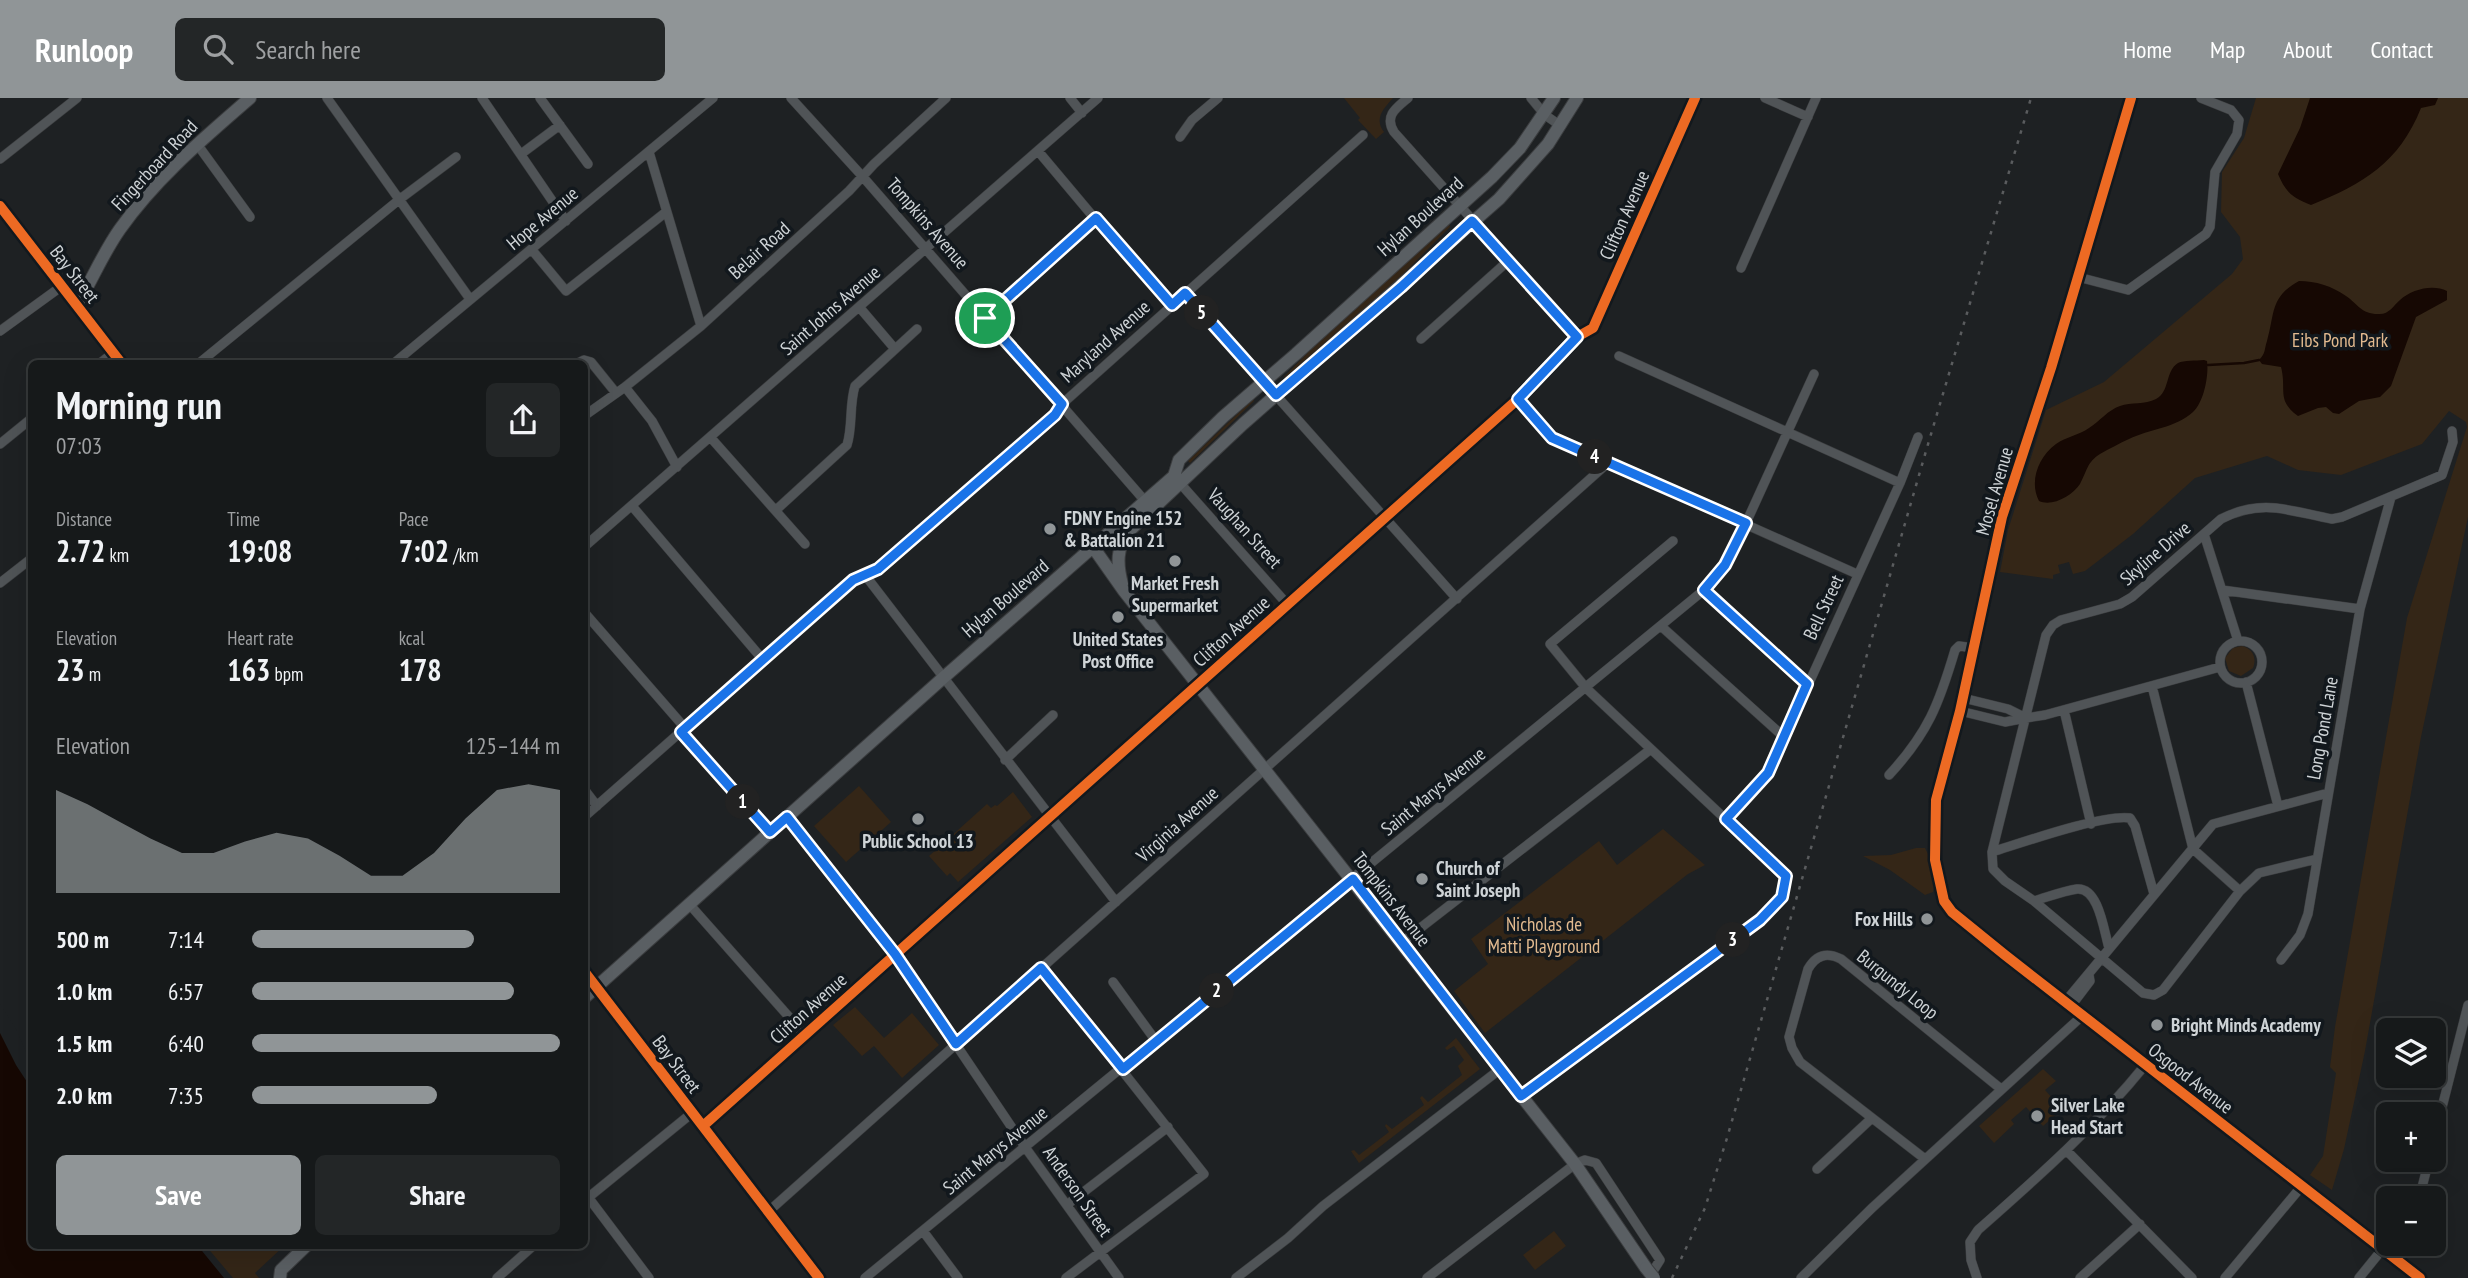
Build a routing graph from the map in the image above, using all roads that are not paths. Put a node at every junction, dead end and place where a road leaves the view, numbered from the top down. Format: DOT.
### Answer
graph roads {
  1 [pos="77,98"];
  2 [pos="250,98"];
  3 [pos="327,98"];
  4 [pos="482,98"];
  5 [pos="541,98"];
  6 [pos="713,98"];
  7 [pos="791,98"];
  8 [pos="946,98"];
  9 [pos="1070,98"];
  10 [pos="1098,98"];
  11 [pos="1218,98"];
  12 [pos="1408,98"];
  13 [pos="1531,98"];
  14 [pos="1554,98"];
  15 [pos="1577,98"];
  16 [pos="1695,98"];
  17 [pos="1765,98"];
  18 [pos="1816,98"];
  19 [pos="2131,98"];
  20 [pos="2201,98"];
  21 [pos="1082,113"];
  22 [pos="1545,115"];
  23 [pos="1808,117"];
  24 [pos="560,125"];
  25 [pos="1562,126"];
  26 [pos="1363,135"];
  27 [pos="1180,137"];
  28 [pos="197,144"];
  29 [pos="1038,151"];
  30 [pos="649,152"];
  31 [pos="521,154"];
  32 [pos="456,157"];
  33 [pos="0,159"];
  34 [pos="589,164"];
  35 [pos="863,177"];
  36 [pos="400,199"];
  37 [pos="0,206"];
  38 [pos="1459,206"];
  39 [pos="666,212"];
  40 [pos="250,217"];
  41 [pos="1096,218"];
  42 [pos="566,221"];
  43 [pos="1472,221"];
  44 [pos="532,250"];
  45 [pos="925,250"];
  46 [pos="1508,261"];
  47 [pos="1741,268"];
  48 [pos="2078,277"];
  49 [pos="62,286"];
  50 [pos="1185,293"];
  51 [pos="470,299"];
  52 [pos="78,305"];
  53 [pos="1172,305"];
  54 [pos="860,308"];
  55 [pos="985,318"];
  56 [pos="701,326"];
  57 [pos="918,329"];
  58 [pos="0,331"];
  59 [pos="1577,337"];
  60 [pos="1421,339"];
  61 [pos="895,349"];
  62 [pos="113,352"];
  63 [pos="1619,356"];
  64 [pos="104,360"];
  65 [pos="119,360"];
  66 [pos="203,360"];
  67 [pos="398,360"];
  68 [pos="588,361"];
  69 [pos="1814,374"];
  70 [pos="1264,382"];
  71 [pos="625,387"];
  72 [pos="616,393"];
  73 [pos="1276,395"];
  74 [pos="1518,399"];
  75 [pos="1062,404"];
  76 [pos="588,413"];
  77 [pos="28,421"];
  78 [pos="2452,431"];
  79 [pos="1788,432"];
  80 [pos="1918,437"];
  81 [pos="711,438"];
  82 [pos="0,444"];
  83 [pos="1609,462"];
  84 [pos="677,467"];
  85 [pos="1176,479"];
  86 [pos="1899,483"];
  87 [pos="2392,497"];
  88 [pos="1145,501"];
  89 [pos="632,506"];
  90 [pos="776,510"];
  91 [pos="1385,517"];
  92 [pos="1746,523"];
  93 [pos="2204,534"];
  94 [pos="1673,541"];
  95 [pos="588,544"];
  96 [pos="805,544"];
  97 [pos="1093,547"];
  98 [pos="28,561"];
  99 [pos="1857,574"];
  100 [pos="865,575"];
  101 [pos="0,583"];
  102 [pos="1704,590"];
  103 [pos="2222,590"];
  104 [pos="1124,592"];
  105 [pos="1457,599"];
  106 [pos="1287,604"];
  107 [pos="2360,609"];
  108 [pos="588,617"];
  109 [pos="1661,627"];
  110 [pos="2238,641"];
  111 [pos="1974,648"];
  112 [pos="764,661"];
  113 [pos="2220,667"];
  114 [pos="943,678"];
  115 [pos="2246,682"];
  116 [pos="1198,684"];
  117 [pos="1807,684"];
  118 [pos="2152,686"];
  119 [pos="1586,688"];
  120 [pos="1961,704"];
  121 [pos="2064,710"];
  122 [pos="1053,715"];
  123 [pos="2026,718"];
  124 [pos="683,730"];
  125 [pos="1784,737"];
  126 [pos="1651,749"];
  127 [pos="1005,760"];
  128 [pos="1265,769"];
  129 [pos="1889,775"];
  130 [pos="2328,793"];
  131 [pos="588,794"];
  132 [pos="597,806"];
  133 [pos="2278,806"];
  134 [pos="588,814"];
  135 [pos="1050,816"];
  136 [pos="787,817"];
  137 [pos="1726,819"];
  138 [pos="2091,824"];
  139 [pos="770,832"];
  140 [pos="2193,849"];
  141 [pos="1992,852"];
  142 [pos="2317,859"];
  143 [pos="1353,879"];
  144 [pos="2239,891"];
  145 [pos="2154,894"];
  146 [pos="1944,901"];
  147 [pos="2034,901"];
  148 [pos="1116,902"];
  149 [pos="690,905"];
  150 [pos="1401,943"];
  151 [pos="2106,952"];
  152 [pos="895,954"];
  153 [pos="2281,960"];
  154 [pos="1041,968"];
  155 [pos="588,976"];
  156 [pos="1113,982"];
  157 [pos="597,987"];
  158 [pos="588,995"];
  159 [pos="2068,1004"];
  160 [pos="2468,1005"];
  161 [pos="2082,1016"];
  162 [pos="805,1035"];
  163 [pos="1156,1041"];
  164 [pos="956,1044"];
  165 [pos="2146,1064"];
  166 [pos="1123,1069"];
  167 [pos="1499,1070"];
  168 [pos="2001,1089"];
  169 [pos="1521,1096"];
  170 [pos="2443,1102"];
  171 [pos="692,1113"];
  172 [pos="1872,1118"];
  173 [pos="703,1126"];
  174 [pos="1168,1127"];
  175 [pos="1025,1147"];
  176 [pos="2067,1151"];
  177 [pos="1925,1159"];
  178 [pos="1575,1164"];
  179 [pos="1817,1169"];
  180 [pos="2301,1187"];
  181 [pos="588,1197"];
  182 [pos="588,1202"];
  183 [pos="1068,1205"];
  184 [pos="768,1211"];
  185 [pos="2140,1224"];
  186 [pos="923,1231"];
  187 [pos="2376,1238"];
  188 [pos="303,1249"];
  189 [pos="530,1249"];
  190 [pos="1100,1252"];
  191 [pos="2377,1256"];
  192 [pos="2397,1256"];
  193 [pos="1650,1275"];
  194 [pos="280,1278"];
  195 [pos="496,1278"];
  196 [pos="649,1278"];
  197 [pos="819,1278"];
  198 [pos="865,1278"];
  199 [pos="958,1278"];
  200 [pos="1066,1278"];
  201 [pos="1119,1278"];
  202 [pos="1236,1278"];
  203 [pos="1427,1278"];
  204 [pos="1801,1278"];
  205 [pos="1977,1278"];
  206 [pos="2080,1278"];
  207 [pos="2192,1278"];
  208 [pos="2225,1278"];
  209 [pos="2359,1278"];
  210 [pos="2420,1278"];
  1 -- 33 [label="street"];
  2 -- 28 [label="street, Fingerboard Road"];
  3 -- 36 [label="street"];
  4 -- 31 [label="street"];
  5 -- 24 [label="street"];
  6 -- 30 [label="street, Hope Avenue"];
  7 -- 35 [label="street, Tompkins Avenue"];
  8 -- 35 [label="street, Belair Road"];
  9 -- 21 [label="street"];
  10 -- 21 [label="street, Saint Johns Avenue"];
  11 -- 27 [label="street"];
  12 -- 38 [label="street"];
  13 -- 22 [label="street"];
  14 -- 22 [label="street, Hylan Boulevard"];
  15 -- 25 [label="street, Hylan Boulevard"];
  16 -- 59 [label="street, Clifton Avenue"];
  17 -- 23 [label="street"];
  18 -- 23 [label="street"];
  19 -- 48 [label="street, Mosel Avenue"];
  20 -- 48 [label="street"];
  21 -- 29 [label="street, Saint Johns Avenue"];
  22 -- 25 [label="street"];
  22 -- 38 [label="street, Hylan Boulevard"];
  23 -- 47 [label="street"];
  24 -- 31 [label="street"];
  24 -- 34 [label="street"];
  25 -- 43 [label="street, Hylan Boulevard"];
  26 -- 50 [label="street, Maryland Avenue"];
  28 -- 40 [label="street"];
  28 -- 52 [label="street, Fingerboard Road"];
  29 -- 41 [label="street"];
  29 -- 45 [label="street, Saint Johns Avenue"];
  30 -- 39 [label="street"];
  30 -- 42 [label="street, Hope Avenue"];
  31 -- 42 [label="street"];
  32 -- 36 [label="street"];
  35 -- 45 [label="street, Tompkins Avenue"];
  35 -- 56 [label="street, Belair Road"];
  36 -- 51 [label="street"];
  36 -- 66 [label="street"];
  37 -- 49 [label="street, Bay Street"];
  38 -- 43 [label="street"];
  38 -- 70 [label="street, Hylan Boulevard"];
  39 -- 44 [label="street"];
  39 -- 56 [label="street"];
  41 -- 53 [label="street"];
  41 -- 55 [label="street"];
  42 -- 44 [label="street, Hope Avenue"];
  43 -- 46 [label="street"];
  43 -- 73 [label="street, Hylan Boulevard"];
  44 -- 51 [label="street, Hope Avenue"];
  45 -- 54 [label="street, Saint Johns Avenue"];
  45 -- 55 [label="street, Tompkins Avenue"];
  46 -- 59 [label="street"];
  46 -- 60 [label="street"];
  48 -- 111 [label="street, Mosel Avenue"];
  49 -- 52 [label="street, Bay Street"];
  49 -- 58 [label="street"];
  50 -- 53 [label="street, Maryland Avenue"];
  50 -- 70 [label="street"];
  51 -- 67 [label="street, Hope Avenue"];
  52 -- 62 [label="street, Bay Street"];
  53 -- 75 [label="street, Maryland Avenue"];
  54 -- 61 [label="street"];
  54 -- 81 [label="street, Saint Johns Avenue"];
  55 -- 75 [label="street, Tompkins Avenue"];
  56 -- 71 [label="street, Belair Road"];
  57 -- 61 [label="street"];
  59 -- 74 [label="street, Clifton Avenue"];
  61 -- 90 [label="street"];
  62 -- 64 [label="street"];
  62 -- 65 [label="street, Bay Street"];
  63 -- 79 [label="street"];
  68 -- 72 [label="street"];
  69 -- 79 [label="street, Saint Marys Avenue"];
  70 -- 73 [label="street"];
  70 -- 85 [label="street, Hylan Boulevard"];
  71 -- 72 [label="street, Belair Road"];
  71 -- 84 [label="street"];
  72 -- 76 [label="street, Belair Road"];
  73 -- 85 [label="street, Hylan Boulevard"];
  73 -- 91 [label="street"];
  74 -- 83 [label="street"];
  74 -- 91 [label="street, Clifton Avenue"];
  75 -- 88 [label="street, Tompkins Avenue"];
  75 -- 100 [label="street, Maryland Avenue"];
  77 -- 82 [label="street"];
  78 -- 87 [label="street, Skyline Drive"];
  79 -- 86 [label="street"];
  79 -- 92 [label="street, Saint Marys Avenue"];
  80 -- 86 [label="street, Bell Street"];
  81 -- 84 [label="street, Saint Johns Avenue"];
  81 -- 90 [label="street"];
  83 -- 92 [label="street"];
  83 -- 105 [label="street, Virginia Avenue"];
  84 -- 89 [label="street, Saint Johns Avenue"];
  85 -- 88 [label="street, Hylan Boulevard"];
  85 -- 104 [label="street"];
  85 -- 106 [label="street, Vaughan Street"];
  86 -- 99 [label="street, Bell Street"];
  87 -- 93 [label="street, Skyline Drive"];
  87 -- 107 [label="street, Long Pond Lane"];
  88 -- 97 [label="street, Hylan Boulevard"];
  89 -- 95 [label="street, Saint Johns Avenue"];
  89 -- 112 [label="street"];
  90 -- 96 [label="street"];
  91 -- 105 [label="street"];
  91 -- 106 [label="street, Clifton Avenue"];
  92 -- 99 [label="street"];
  92 -- 102 [label="street, Saint Marys Avenue"];
  93 -- 103 [label="street"];
  93 -- 123 [label="street, Skyline Drive"];
  94 -- 119 [label="street"];
  97 -- 104 [label="street, Tompkins Avenue"];
  97 -- 114 [label="street, Hylan Boulevard"];
  98 -- 101 [label="street"];
  99 -- 117 [label="street, Bell Street"];
  100 -- 112 [label="street, Maryland Avenue"];
  100 -- 114 [label="street"];
  102 -- 109 [label="street, Saint Marys Avenue"];
  102 -- 117 [label="street"];
  103 -- 107 [label="street"];
  103 -- 110 [label="street"];
  104 -- 116 [label="street, Tompkins Avenue"];
  105 -- 128 [label="street, Virginia Avenue"];
  106 -- 116 [label="street, Clifton Avenue"];
  107 -- 130 [label="street, Long Pond Lane"];
  108 -- 124 [label="street"];
  109 -- 119 [label="street, Saint Marys Avenue"];
  109 -- 125 [label="street"];
  110 -- 113 [label="street"];
  110 -- 115 [label="street"];
  111 -- 120 [label="street, Mosel Avenue"];
  111 -- 129 [label="street"];
  112 -- 124 [label="street, Maryland Avenue"];
  113 -- 115 [label="street"];
  113 -- 118 [label="street"];
  114 -- 127 [label="street"];
  114 -- 136 [label="street, Hylan Boulevard"];
  115 -- 133 [label="street"];
  116 -- 128 [label="street, Tompkins Avenue"];
  116 -- 135 [label="street, Clifton Avenue"];
  117 -- 125 [label="street, Bell Street"];
  118 -- 121 [label="street"];
  118 -- 140 [label="street"];
  119 -- 126 [label="street"];
  119 -- 143 [label="street, Saint Marys Avenue"];
  120 -- 123 [label="street"];
  120 -- 146 [label="street, Mosel Avenue"];
  121 -- 123 [label="street"];
  121 -- 138 [label="street"];
  122 -- 127 [label="street"];
  123 -- 141 [label="street, Skyline Drive"];
  124 -- 132 [label="street, Maryland Avenue"];
  124 -- 139 [label="street"];
  125 -- 137 [label="street, Bell Street"];
  126 -- 137 [label="street"];
  126 -- 150 [label="street"];
  127 -- 135 [label="street"];
  128 -- 143 [label="street, Tompkins Avenue"];
  128 -- 148 [label="street, Virginia Avenue"];
  130 -- 133 [label="street"];
  130 -- 142 [label="street, Long Pond Lane"];
  131 -- 132 [label="street"];
  132 -- 134 [label="street, Maryland Avenue"];
  133 -- 140 [label="street"];
  135 -- 148 [label="street"];
  135 -- 152 [label="street, Clifton Avenue"];
  136 -- 139 [label="street, Hylan Boulevard"];
  136 -- 152 [label="street, Anderson Street"];
  137 -- 169 [label="street"];
  138 -- 141 [label="street"];
  138 -- 145 [label="street"];
  139 -- 149 [label="street, Hylan Boulevard"];
  140 -- 144 [label="street"];
  140 -- 145 [label="street"];
  141 -- 147 [label="street"];
  142 -- 144 [label="street"];
  142 -- 153 [label="street, Long Pond Lane"];
  143 -- 150 [label="street, Tompkins Avenue"];
  143 -- 163 [label="street, Saint Marys Avenue"];
  144 -- 151 [label="street"];
  145 -- 151 [label="street"];
  146 -- 159 [label="street, Osgood Avenue"];
  147 -- 151 [label="street"];
  147 -- 151 [label="street"];
  148 -- 154 [label="street, Virginia Avenue"];
  149 -- 157 [label="street, Hylan Boulevard"];
  149 -- 162 [label="street"];
  150 -- 167 [label="street, Tompkins Avenue"];
  151 -- 159 [label="street"];
  152 -- 162 [label="street, Clifton Avenue"];
  152 -- 164 [label="street, Anderson Street"];
  154 -- 164 [label="street, Virginia Avenue"];
  154 -- 166 [label="street"];
  155 -- 157 [label="street, Bay Street"];
  156 -- 163 [label="street"];
  157 -- 158 [label="street, Hylan Boulevard"];
  157 -- 171 [label="street, Bay Street"];
  159 -- 161 [label="street, Osgood Avenue"];
  160 -- 170 [label="street"];
  161 -- 165 [label="street, Osgood Avenue"];
  161 -- 168 [label="street"];
  162 -- 173 [label="street, Clifton Avenue"];
  163 -- 166 [label="street, Saint Marys Avenue"];
  164 -- 175 [label="street, Anderson Street"];
  164 -- 184 [label="street, Virginia Avenue"];
  165 -- 176 [label="street"];
  165 -- 180 [label="street, Osgood Avenue"];
  166 -- 174 [label="street"];
  166 -- 175 [label="street, Saint Marys Avenue"];
  167 -- 169 [label="street, Tompkins Avenue"];
  167 -- 202 [label="street"];
  168 -- 172 [label="street, Burgundy Loop"];
  168 -- 177 [label="street"];
  169 -- 178 [label="street, Tompkins Avenue"];
  171 -- 173 [label="street, Bay Street"];
  171 -- 181 [label="street"];
  172 -- 177 [label="street, Burgundy Loop"];
  172 -- 179 [label="street"];
  173 -- 184 [label="street, Bay Street"];
  174 -- 183 [label="street"];
  174 -- 190 [label="street"];
  175 -- 183 [label="street, Anderson Street"];
  175 -- 186 [label="street, Saint Marys Avenue"];
  176 -- 185 [label="street"];
  176 -- 205 [label="street"];
  177 -- 204 [label="street"];
  178 -- 193 [label="street, Tompkins Avenue"];
  178 -- 193 [label="street"];
  178 -- 203 [label="street"];
  180 -- 187 [label="street, Osgood Avenue"];
  180 -- 208 [label="street"];
  182 -- 196 [label="street"];
  183 -- 190 [label="street, Anderson Street"];
  184 -- 197 [label="street, Bay Street"];
  185 -- 206 [label="street"];
  185 -- 207 [label="street"];
  186 -- 198 [label="street, Saint Marys Avenue"];
  186 -- 199 [label="street"];
  188 -- 194 [label="street"];
  189 -- 195 [label="street"];
  190 -- 200 [label="street"];
  190 -- 201 [label="street, Anderson Street"];
  191 -- 209 [label="street"];
  192 -- 210 [label="street, Osgood Avenue"];
}
